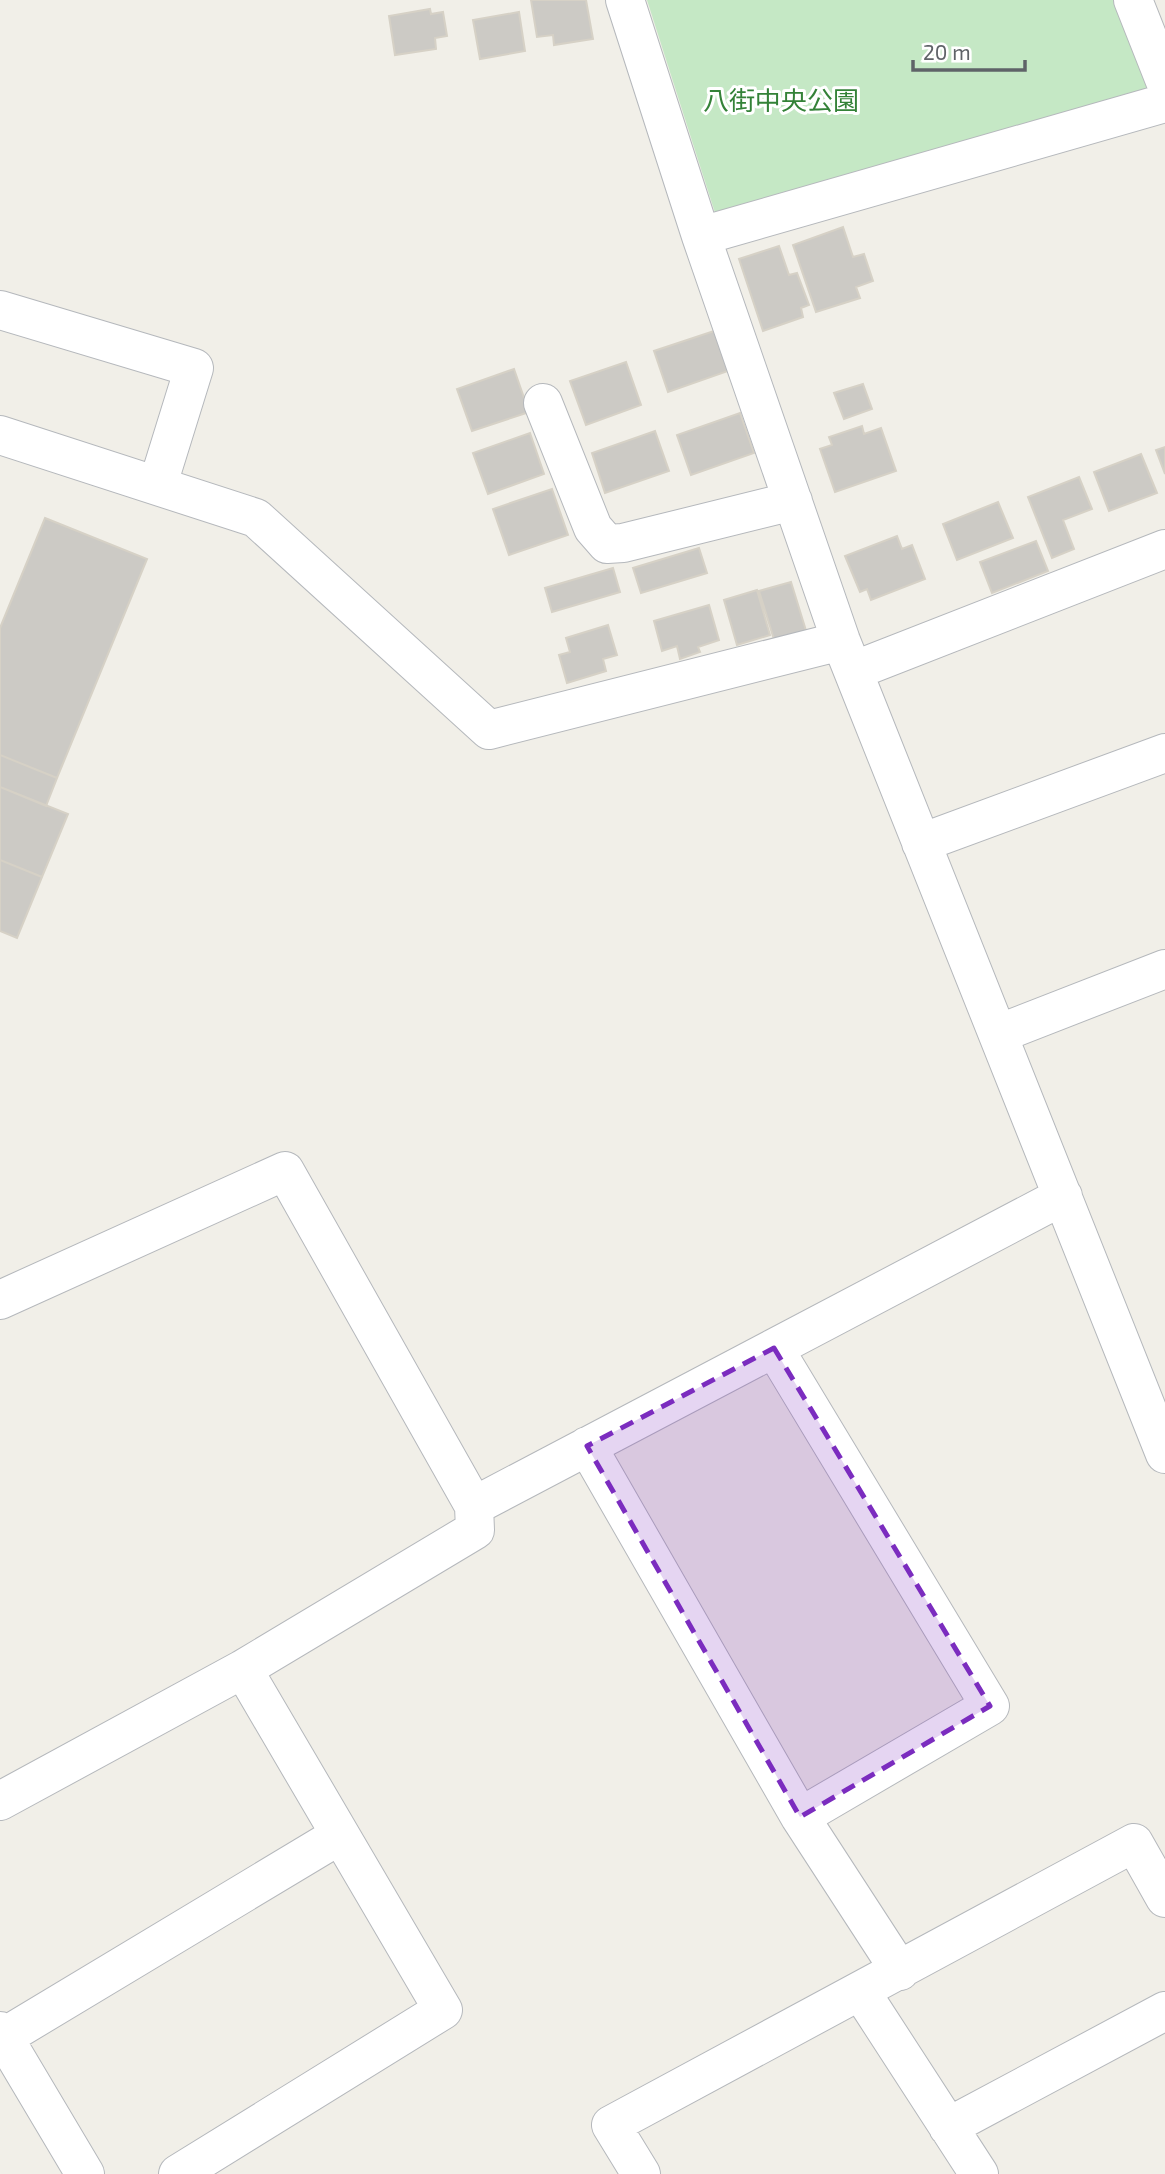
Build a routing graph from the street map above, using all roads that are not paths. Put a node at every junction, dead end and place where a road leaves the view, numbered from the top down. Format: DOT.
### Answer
graph roads {
  1 [pos="625,0"];
  2 [pos="1133,0"];
  3 [pos="1165,81"];
  4 [pos="1165,103"];
  5 [pos="701,236"];
  6 [pos="0,310"];
  7 [pos="543,403"];
  8 [pos="0,435"];
  9 [pos="158,484"];
  10 [pos="793,500"];
  11 [pos="1165,549"];
  12 [pos="847,656"];
  13 [pos="1165,753"];
  14 [pos="921,843"];
  15 [pos="1165,969"];
  16 [pos="998,1034"];
  17 [pos="1063,1196"];
  18 [pos="0,1300"];
  19 [pos="774,1348"];
  20 [pos="587,1446"];
  21 [pos="1165,1454"];
  22 [pos="474,1506"];
  23 [pos="243,1669"];
  24 [pos="0,1801"];
  25 [pos="800,1817"];
  26 [pos="340,1835"];
  27 [pos="1165,1898"];
  28 [pos="900,1971"];
  29 [pos="861,1992"];
  30 [pos="1165,2011"];
  31 [pos="2,2034"];
  32 [pos="948,2127"];
  33 [pos="85,2174"];
  34 [pos="178,2174"];
  35 [pos="641,2174"];
  36 [pos="979,2174"];
  1 -- 5 [label="street"];
  2 -- 3 [label="street"];
  4 -- 5 [label="street"];
  5 -- 10 [label="street"];
  6 -- 9 [label="street"];
  7 -- 10 [label="street"];
  8 -- 9 [label="street"];
  9 -- 12 [label="street"];
  10 -- 12 [label="street"];
  11 -- 12 [label="street"];
  12 -- 14 [label="street"];
  13 -- 14 [label="street"];
  14 -- 16 [label="street"];
  15 -- 16 [label="street"];
  16 -- 17 [label="street"];
  17 -- 19 [label="street"];
  17 -- 21 [label="street"];
  18 -- 22 [label="street"];
  19 -- 20 [label="street"];
  19 -- 25 [label="street"];
  20 -- 22 [label="street"];
  20 -- 25 [label="street"];
  22 -- 23 [label="street"];
  23 -- 24 [label="street"];
  23 -- 26 [label="street"];
  25 -- 28 [label="street"];
  26 -- 31 [label="street"];
  26 -- 34 [label="street"];
  27 -- 28 [label="street"];
  28 -- 29 [label="street"];
  29 -- 32 [label="street"];
  29 -- 35 [label="street"];
  30 -- 32 [label="street"];
  31 -- 33 [label="street"];
  32 -- 36 [label="street"];
}
